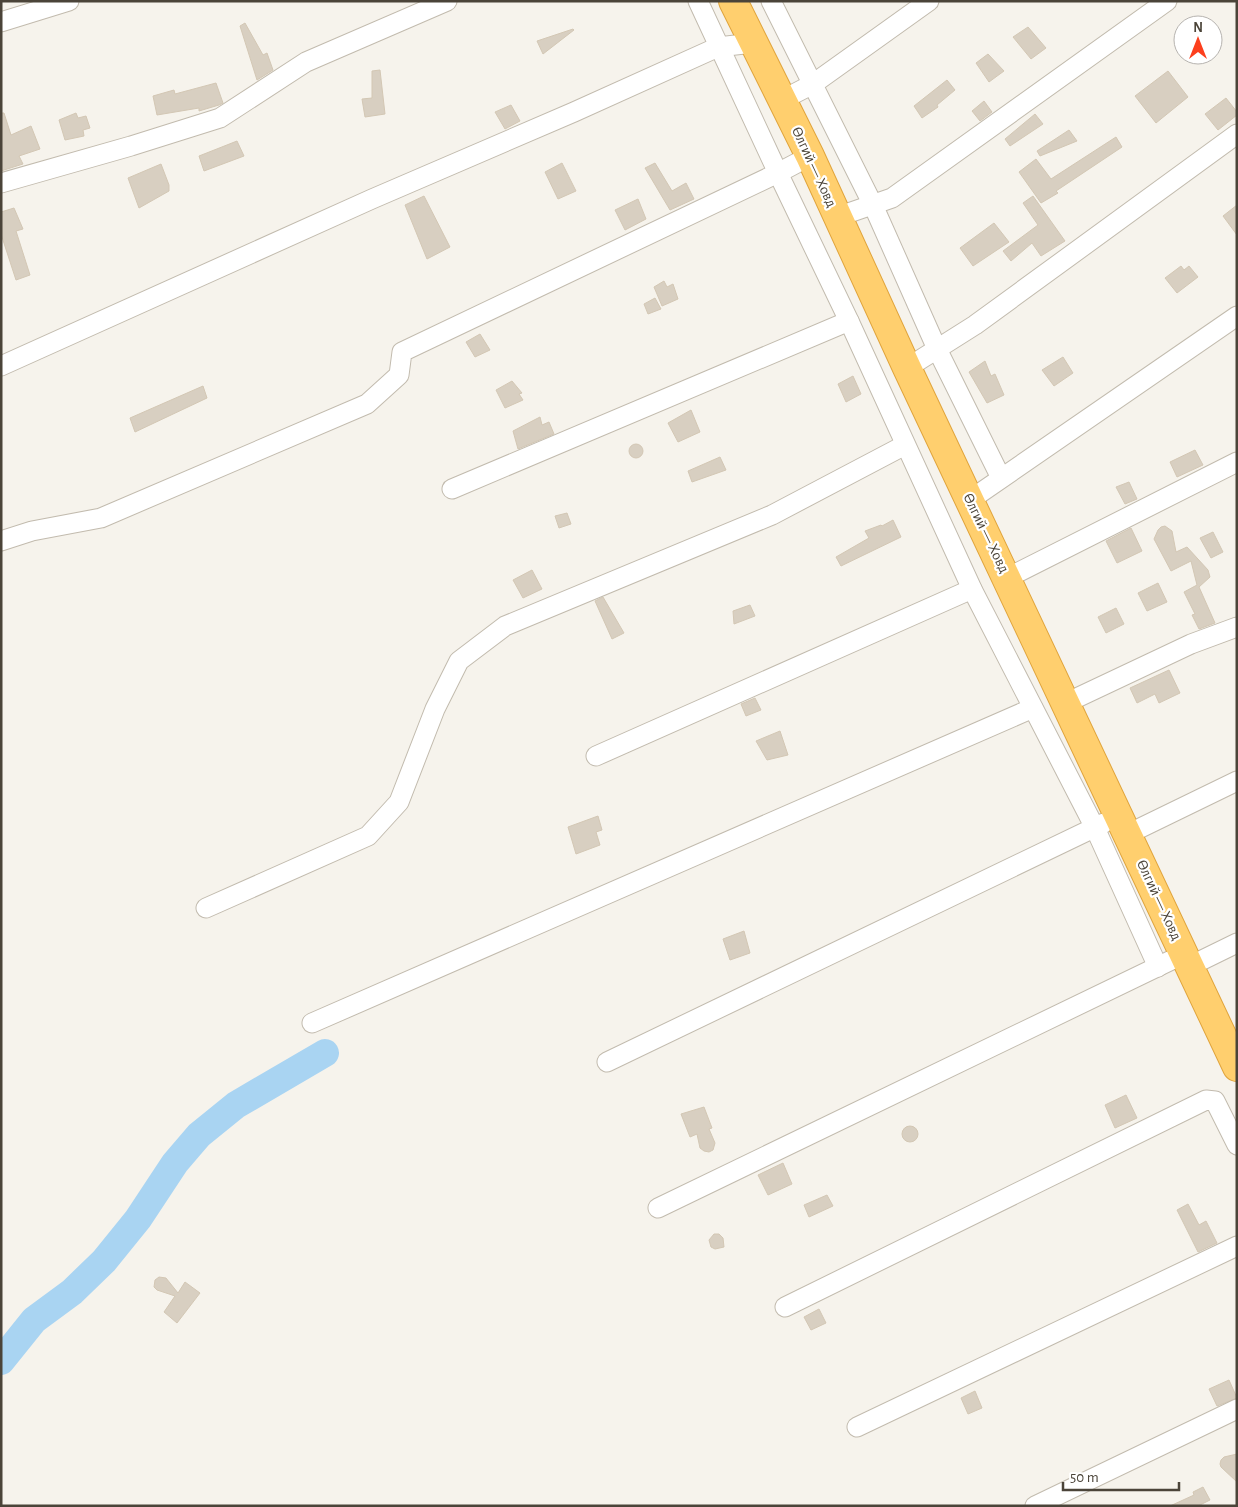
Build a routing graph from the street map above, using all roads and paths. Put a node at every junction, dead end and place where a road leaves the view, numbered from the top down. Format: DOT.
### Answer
graph roads {
  1 [pos="69,1"];
  2 [pos="447,1"];
  3 [pos="698,1"];
  4 [pos="733,1"];
  5 [pos="771,1"];
  6 [pos="929,1"];
  7 [pos="1167,1"];
  8 [pos="1,22"];
  9 [pos="753,44"];
  10 [pos="718,47"];
  11 [pos="813,84"];
  12 [pos="782,100"];
  13 [pos="1237,134"];
  14 [pos="810,156"];
  15 [pos="778,173"];
  16 [pos="1,183"];
  17 [pos="873,205"];
  18 [pos="838,217"];
  19 [pos="1237,316"];
  20 [pos="849,321"];
  21 [pos="937,349"];
  22 [pos="1,366"];
  23 [pos="907,368"];
  24 [pos="905,445"];
  25 [pos="1237,462"];
  26 [pos="1001,478"];
  27 [pos="452,489"];
  28 [pos="970,500"];
  29 [pos="1,541"];
  30 [pos="1007,578"];
  31 [pos="972,589"];
  32 [pos="1237,627"];
  33 [pos="1066,703"];
  34 [pos="1033,708"];
  35 [pos="596,756"];
  36 [pos="1237,781"];
  37 [pos="1124,825"];
  38 [pos="1094,828"];
  39 [pos="206,908"];
  40 [pos="1237,943"];
  41 [pos="1187,960"];
  42 [pos="1158,967"];
  43 [pos="312,1023"];
  44 [pos="607,1062"];
  45 [pos="1237,1067"];
  46 [pos="1237,1145"];
  47 [pos="658,1208"];
  48 [pos="1237,1246"];
  49 [pos="785,1307"];
  50 [pos="1237,1409"];
  51 [pos="856,1427"];
  52 [pos="1035,1506"];
  1 -- 8 [label="street"];
  2 -- 16 [label="street"];
  3 -- 10 [label="street"];
  4 -- 9 [label="highway, Өлгий — Ховд"];
  5 -- 11 [label="street"];
  6 -- 11 [label="street"];
  7 -- 17 [label="street"];
  9 -- 10 [label="street"];
  9 -- 12 [label="highway, Өлгий — Ховд"];
  10 -- 15 [label="street"];
  10 -- 22 [label="street"];
  11 -- 12 [label="street"];
  11 -- 17 [label="street"];
  12 -- 14 [label="highway, Өлгий — Ховд"];
  13 -- 21 [label="street"];
  14 -- 15 [label="street"];
  14 -- 18 [label="highway, Өлгий — Ховд"];
  15 -- 20 [label="street"];
  15 -- 29 [label="street"];
  17 -- 18 [label="street"];
  17 -- 21 [label="street"];
  18 -- 23 [label="highway, Өлгий — Ховд"];
  19 -- 26 [label="street"];
  20 -- 24 [label="street"];
  20 -- 27 [label="street"];
  21 -- 23 [label="street"];
  21 -- 26 [label="street"];
  23 -- 28 [label="highway, Өлгий — Ховд"];
  24 -- 31 [label="street"];
  24 -- 39 [label="street"];
  25 -- 30 [label="street"];
  26 -- 28 [label="street"];
  28 -- 30 [label="highway, Өлгий — Ховд"];
  30 -- 33 [label="highway, Өлгий — Ховд"];
  31 -- 34 [label="street"];
  31 -- 35 [label="street"];
  32 -- 33 [label="street"];
  33 -- 37 [label="highway, Өлгий — Ховд"];
  34 -- 38 [label="street"];
  34 -- 43 [label="street"];
  36 -- 37 [label="street"];
  37 -- 38 [label="street"];
  37 -- 41 [label="highway, Өлгий — Ховд"];
  38 -- 42 [label="street"];
  38 -- 44 [label="street"];
  40 -- 41 [label="street"];
  41 -- 42 [label="street"];
  41 -- 45 [label="highway, Өлгий — Ховд"];
  42 -- 47 [label="street"];
  46 -- 49 [label="street"];
  48 -- 51 [label="street"];
  50 -- 52 [label="street"];
}
